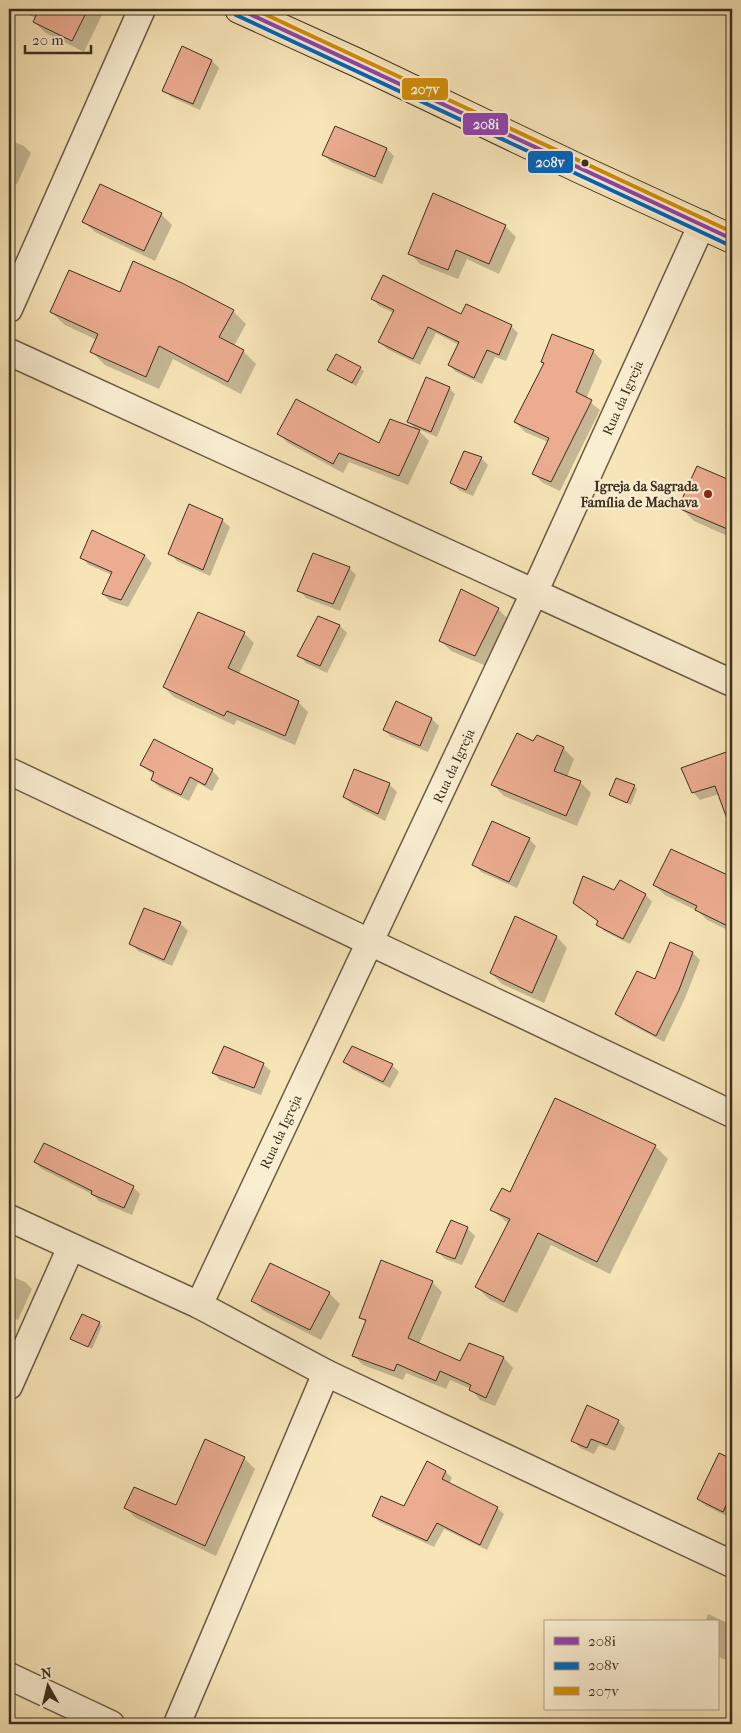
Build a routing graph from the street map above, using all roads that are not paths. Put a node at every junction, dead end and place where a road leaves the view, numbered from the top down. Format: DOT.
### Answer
graph roads {
  1 [pos="142,9"];
  2 [pos="239,9"];
  3 [pos="702,224"];
  4 [pos="732,239"];
  5 [pos="9,309"];
  6 [pos="9,352"];
  7 [pos="534,593"];
  8 [pos="732,683"];
  9 [pos="9,771"];
  10 [pos="372,942"];
  11 [pos="732,1114"];
  12 [pos="9,1218"];
  13 [pos="71,1246"];
  14 [pos="199,1305"];
  15 [pos="326,1373"];
  16 [pos="9,1386"];
  17 [pos="732,1564"];
  18 [pos="9,1676"];
  19 [pos="111,1724"];
  20 [pos="177,1724"];
  1 -- 5 [label="street"];
  2 -- 3 [label="main road"];
  3 -- 4 [label="main road"];
  3 -- 7 [label="street, Rua da Igreja"];
  6 -- 7 [label="street"];
  7 -- 8 [label="street"];
  7 -- 10 [label="street, Rua da Igreja"];
  9 -- 10 [label="street"];
  10 -- 11 [label="street"];
  10 -- 14 [label="street, Rua da Igreja"];
  12 -- 13 [label="street"];
  13 -- 14 [label="street"];
  13 -- 16 [label="street"];
  14 -- 15 [label="street"];
  15 -- 17 [label="street"];
  15 -- 20 [label="street"];
  18 -- 19 [label="street"];
}
